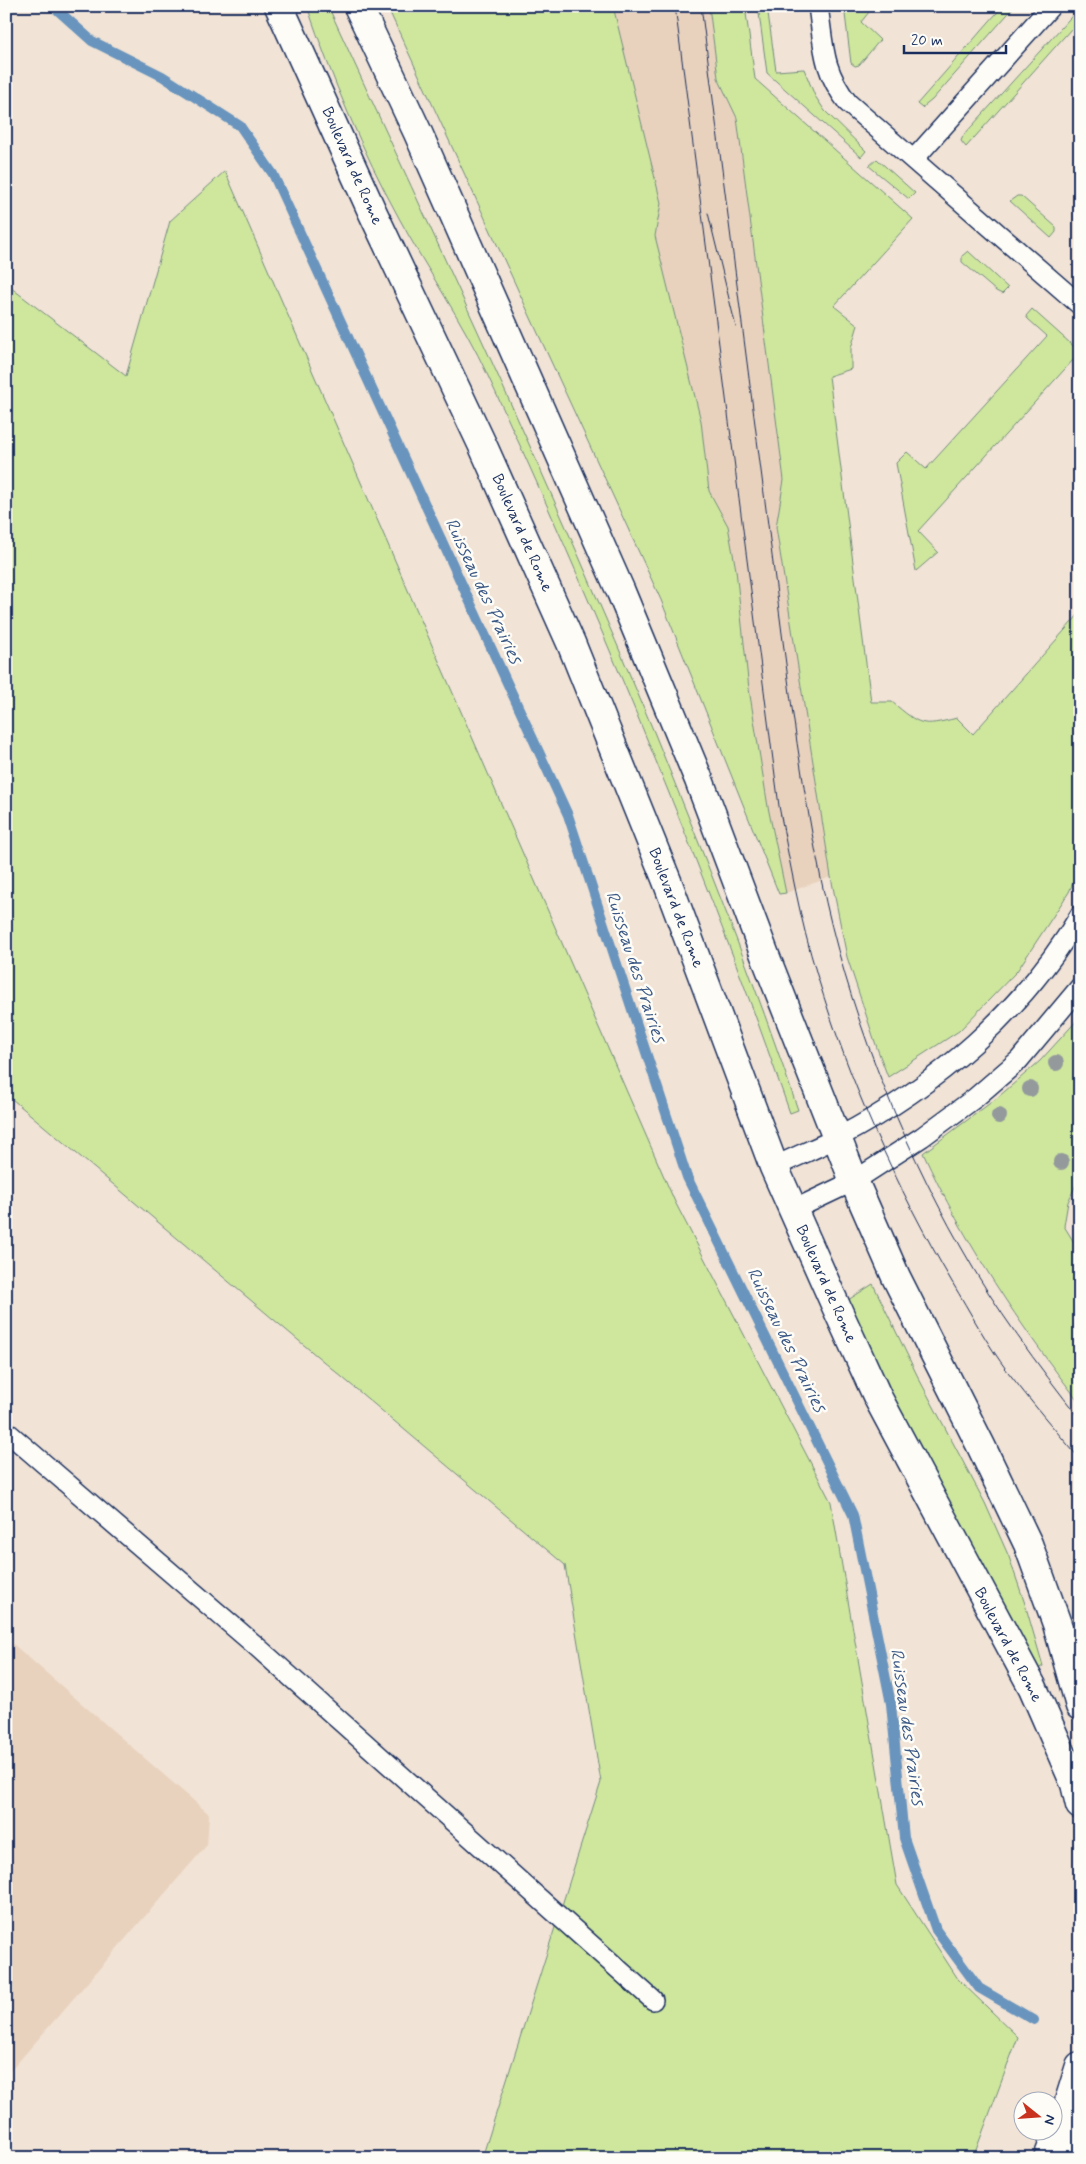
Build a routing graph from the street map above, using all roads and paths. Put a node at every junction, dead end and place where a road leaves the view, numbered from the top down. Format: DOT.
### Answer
graph roads {
  1 [pos="279,6"];
  2 [pos="358,6"];
  3 [pos="818,6"];
  4 [pos="1051,6"];
  5 [pos="914,159"];
  6 [pos="1080,306"];
  7 [pos="1080,915"];
  8 [pos="1080,987"];
  9 [pos="837,1138"];
  10 [pos="774,1167"];
  11 [pos="854,1181"];
  12 [pos="793,1210"];
  13 [pos="6,1431"];
  14 [pos="1080,1706"];
  15 [pos="1080,1805"];
  16 [pos="653,2000"];
  17 [pos="1080,2066"];
  18 [pos="1080,2137"];
  19 [pos="1048,2158"];
  20 [pos="1070,2158"];
  1 -- 10 [label="main road, Boulevard de Rome"];
  2 -- 9 [label="main road"];
  3 -- 5 [label="lane"];
  4 -- 5 [label="lane"];
  5 -- 6 [label="lane"];
  7 -- 9 [label="lane"];
  8 -- 11 [label="lane"];
  9 -- 10 [label="lane"];
  9 -- 11 [label="main road"];
  10 -- 12 [label="main road, Boulevard de Rome"];
  11 -- 12 [label="lane"];
  11 -- 14 [label="main road"];
  12 -- 15 [label="main road, Boulevard de Rome"];
  13 -- 16 [label="lane"];
  17 -- 19 [label="main road"];
  18 -- 20 [label="main road"];
}
